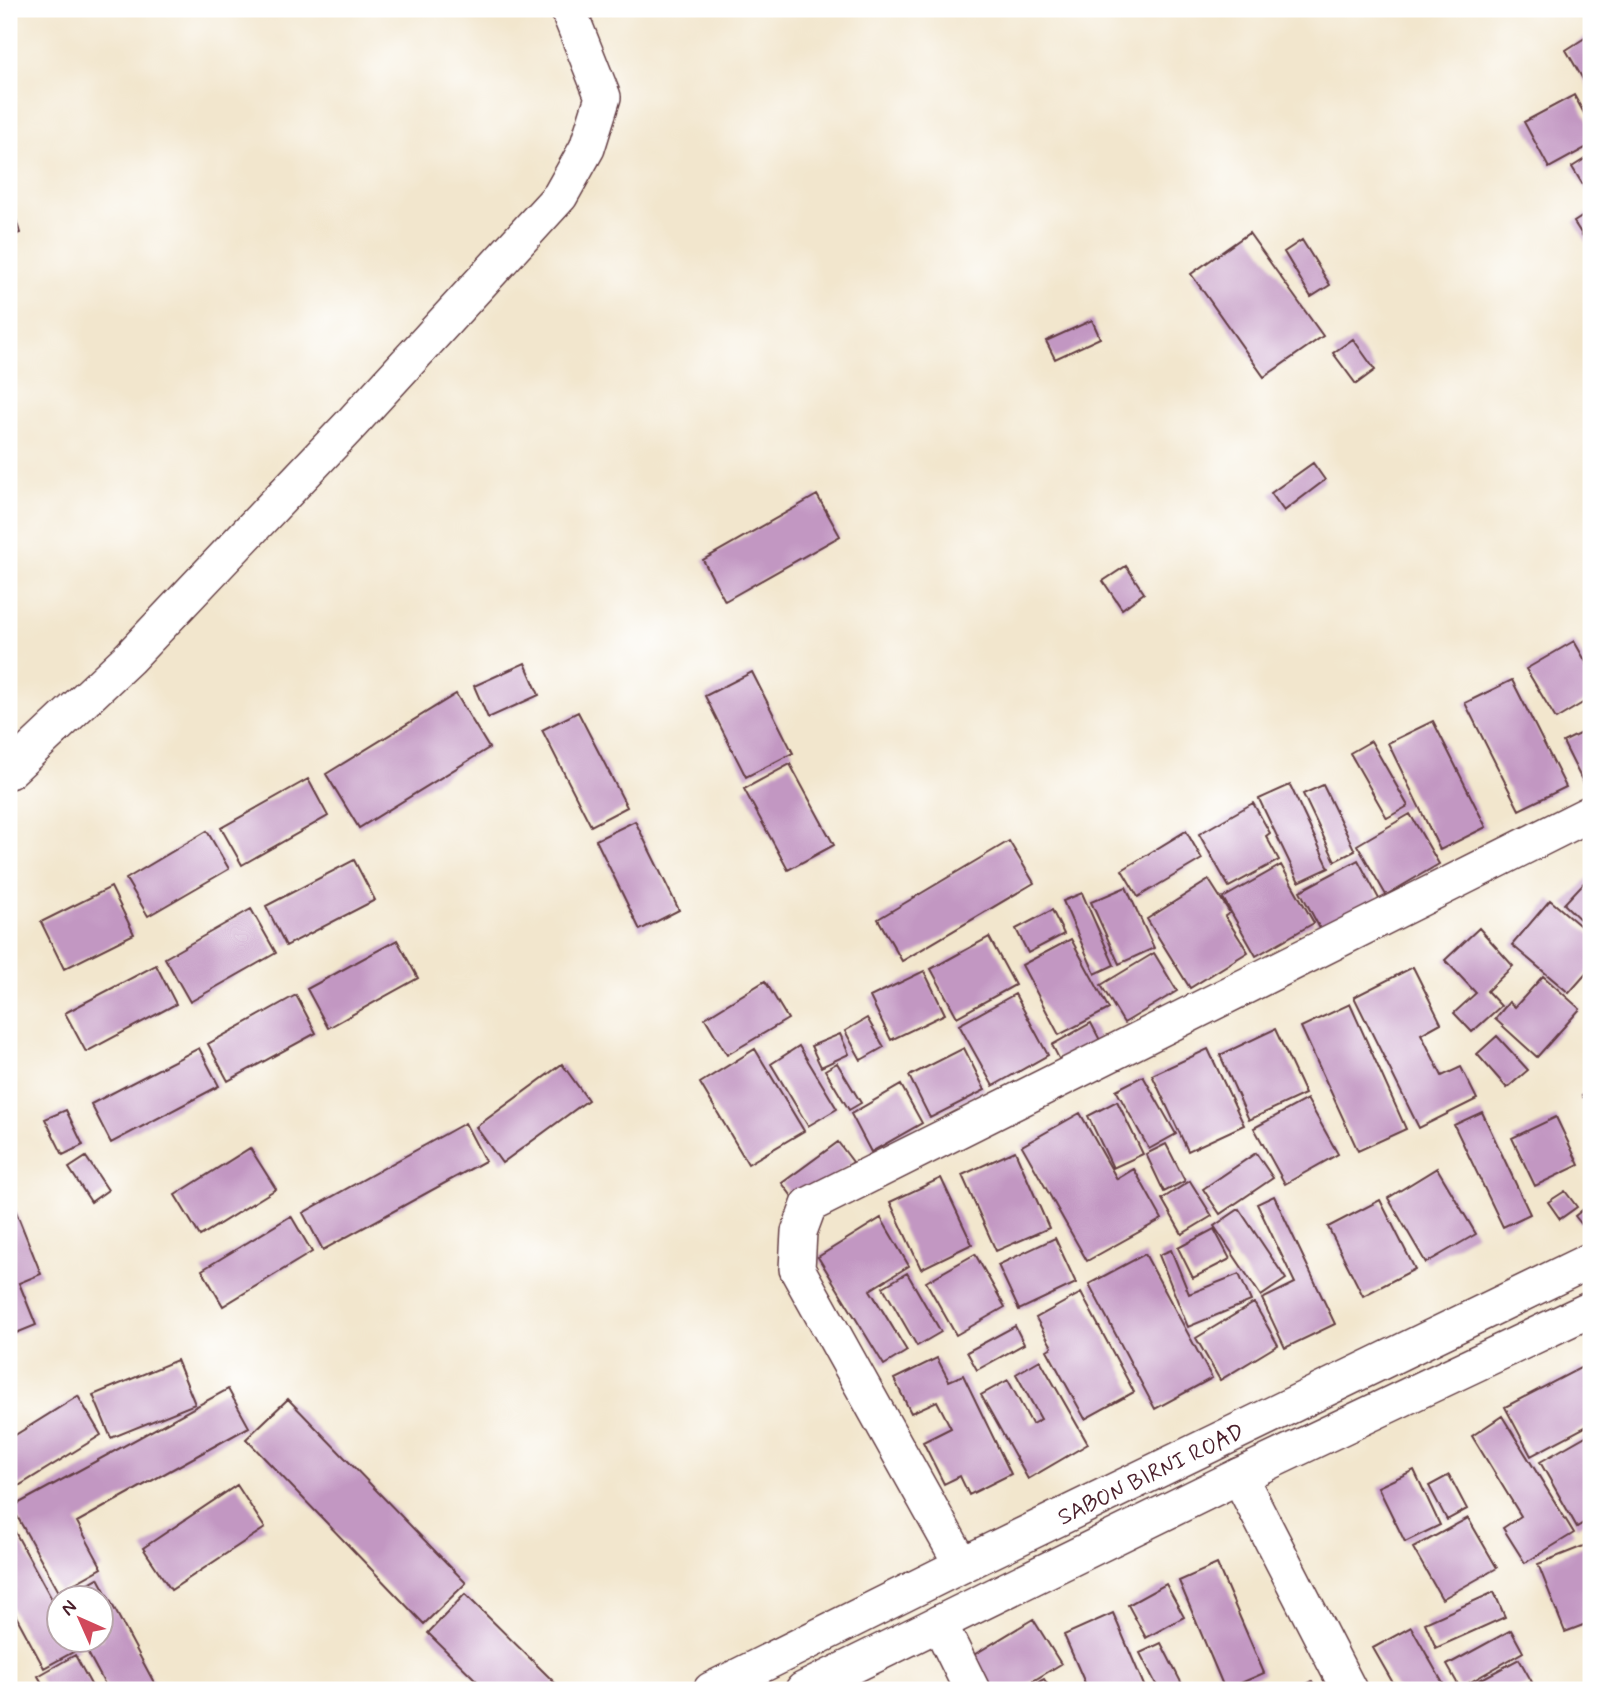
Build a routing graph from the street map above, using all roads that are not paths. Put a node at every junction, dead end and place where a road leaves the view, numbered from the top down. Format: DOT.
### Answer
graph roads {
  1 [pos="568,9"];
  2 [pos="9,771"];
  3 [pos="1591,813"];
  4 [pos="1591,1260"];
  5 [pos="1591,1309"];
  6 [pos="1238,1476"];
  7 [pos="962,1565"];
  8 [pos="939,1623"];
  9 [pos="711,1690"];
  10 [pos="803,1690"];
  11 [pos="972,1690"];
  12 [pos="1349,1690"];
  1 -- 2 [label="street"];
  3 -- 7 [label="street"];
  4 -- 7 [label="street, SABON BIRNI ROAD"];
  5 -- 6 [label="street, SABON BIRNI ROAD"];
  6 -- 8 [label="street, SABON BIRNI ROAD"];
  6 -- 12 [label="street"];
  7 -- 9 [label="street, SABON BIRNI ROAD"];
  8 -- 10 [label="street, SABON BIRNI ROAD"];
  8 -- 11 [label="street"];
}
